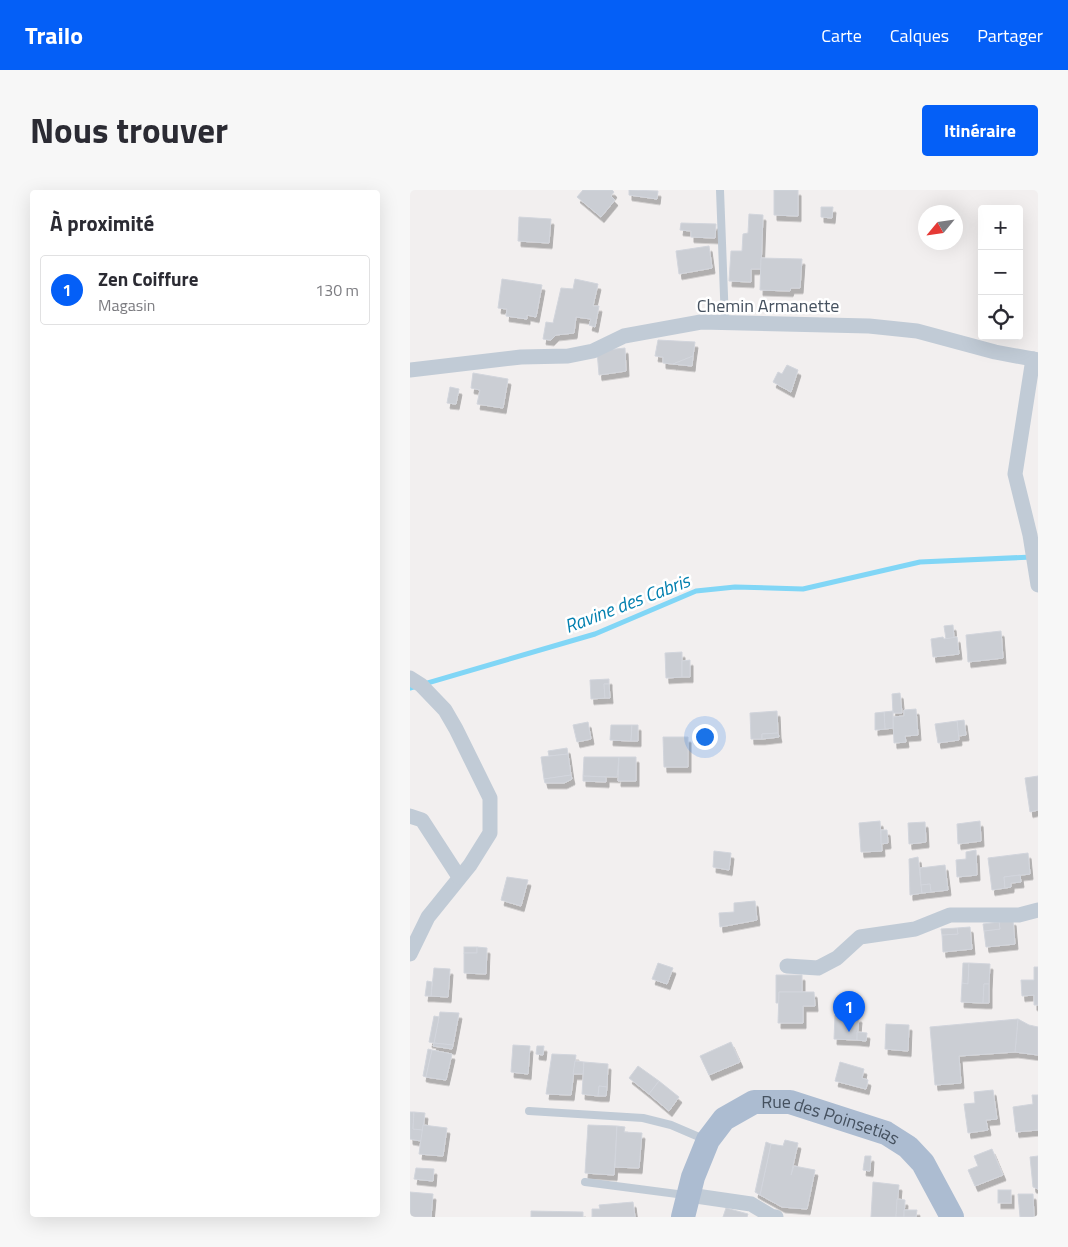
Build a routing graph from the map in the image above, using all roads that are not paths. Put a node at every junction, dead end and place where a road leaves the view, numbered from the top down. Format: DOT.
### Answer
graph roads {
  1 [pos="720,190"];
  2 [pos="725,322"];
  3 [pos="1036,360"];
  4 [pos="410,370"];
  5 [pos="1038,585"];
  6 [pos="410,678"];
  7 [pos="410,816"];
  8 [pos="459,877"];
  9 [pos="1038,910"];
  10 [pos="410,954"];
  11 [pos="787,966"];
  12 [pos="529,1111"];
  13 [pos="708,1140"];
  14 [pos="585,1182"];
  15 [pos="686,1206"];
  16 [pos="776,1217"];
  17 [pos="952,1217"];
  1 -- 2 [label="lane"];
  2 -- 3 [label="street, Chemin Armanette"];
  2 -- 4 [label="street, Chemin Armanette"];
  3 -- 5 [label="street"];
  6 -- 8 [label="street"];
  7 -- 8 [label="street"];
  8 -- 10 [label="street"];
  9 -- 11 [label="street"];
  12 -- 13 [label="lane"];
  13 -- 15 [label="main road, Rue des Poinsetias"];
  13 -- 17 [label="main road, Rue des Poinsetias"];
  14 -- 15 [label="lane"];
  15 -- 16 [label="street"];
}
